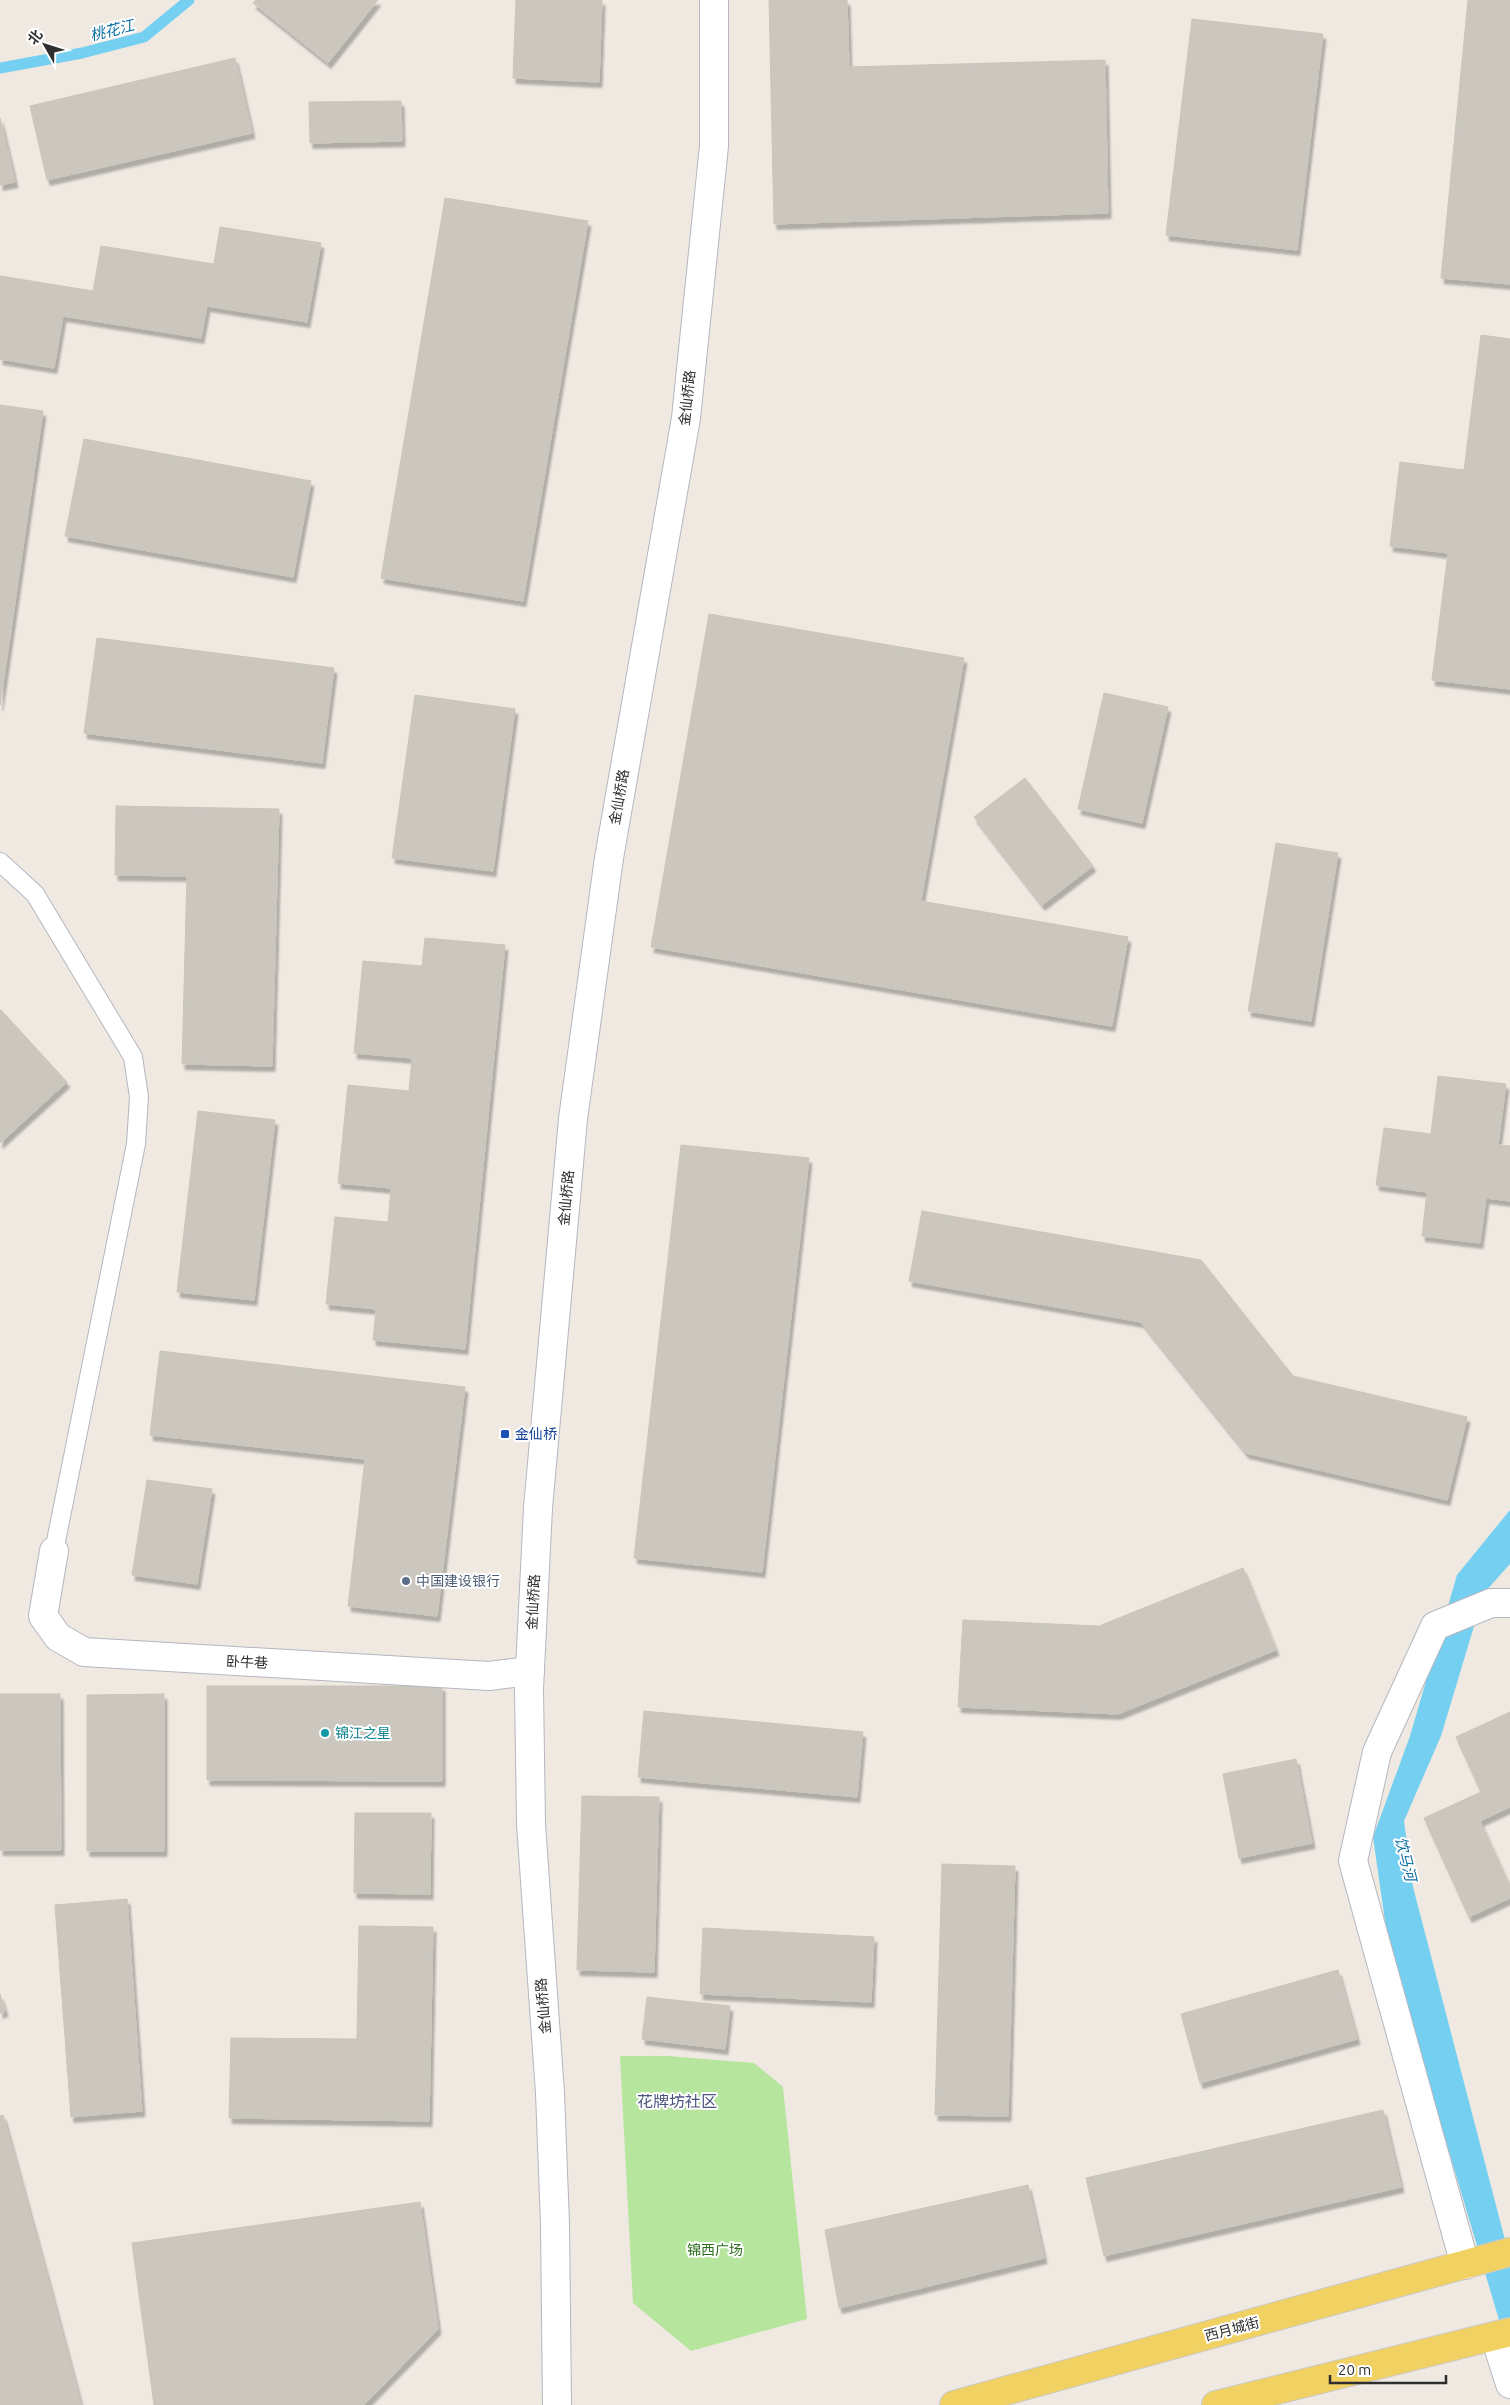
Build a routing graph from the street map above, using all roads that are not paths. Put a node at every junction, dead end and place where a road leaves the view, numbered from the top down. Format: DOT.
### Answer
graph roads {
  1 [pos="714,0"];
  2 [pos="0,862"];
  3 [pos="54,1552"];
  4 [pos="1500,1603"];
  5 [pos="530,1671"];
  6 [pos="1510,2252"];
  7 [pos="1466,2265"];
  8 [pos="1502,2335"];
  9 [pos="1510,2384"];
  10 [pos="557,2405"];
  11 [pos="954,2405"];
  12 [pos="1216,2405"];
  1 -- 5 [label="street, 金仙桥路"];
  2 -- 3 [label="lane"];
  3 -- 5 [label="street, 卧牛巷"];
  4 -- 7 [label="street"];
  5 -- 10 [label="street, 金仙桥路"];
  6 -- 7 [label="main road, 西月城街"];
  7 -- 11 [label="main road, 西月城街"];
  8 -- 9 [label="street"];
  8 -- 12 [label="main road"];
}
